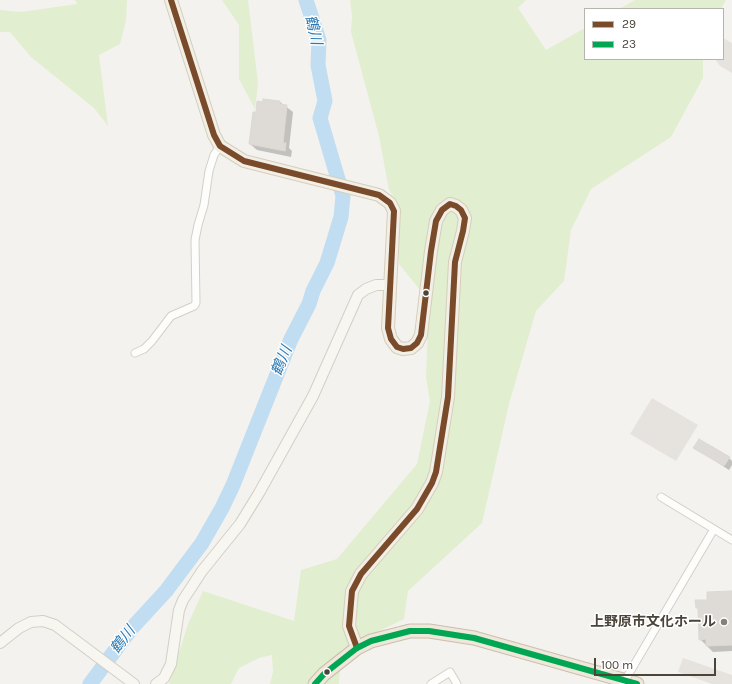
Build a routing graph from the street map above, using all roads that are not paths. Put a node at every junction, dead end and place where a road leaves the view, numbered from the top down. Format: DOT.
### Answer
graph roads {
  1 [pos="171,0"];
  2 [pos="220,146"];
  3 [pos="390,285"];
  4 [pos="135,353"];
  5 [pos="661,496"];
  6 [pos="714,529"];
  7 [pos="732,540"];
  8 [pos="0,643"];
  9 [pos="357,648"];
  10 [pos="429,683"];
  11 [pos="134,684"];
  12 [pos="156,684"];
  13 [pos="315,684"];
  14 [pos="457,684"];
  15 [pos="623,684"];
  16 [pos="637,684"];
  1 -- 2 [label="main road"];
  2 -- 3 [label="main road"];
  2 -- 4 [label="street"];
  3 -- 9 [label="main road"];
  3 -- 12 [label="street"];
  5 -- 6 [label="street"];
  6 -- 7 [label="street"];
  6 -- 15 [label="street, bridge"];
  8 -- 11 [label="street"];
  9 -- 13 [label="highway"];
  9 -- 16 [label="highway"];
  10 -- 14 [label="street"];
}
